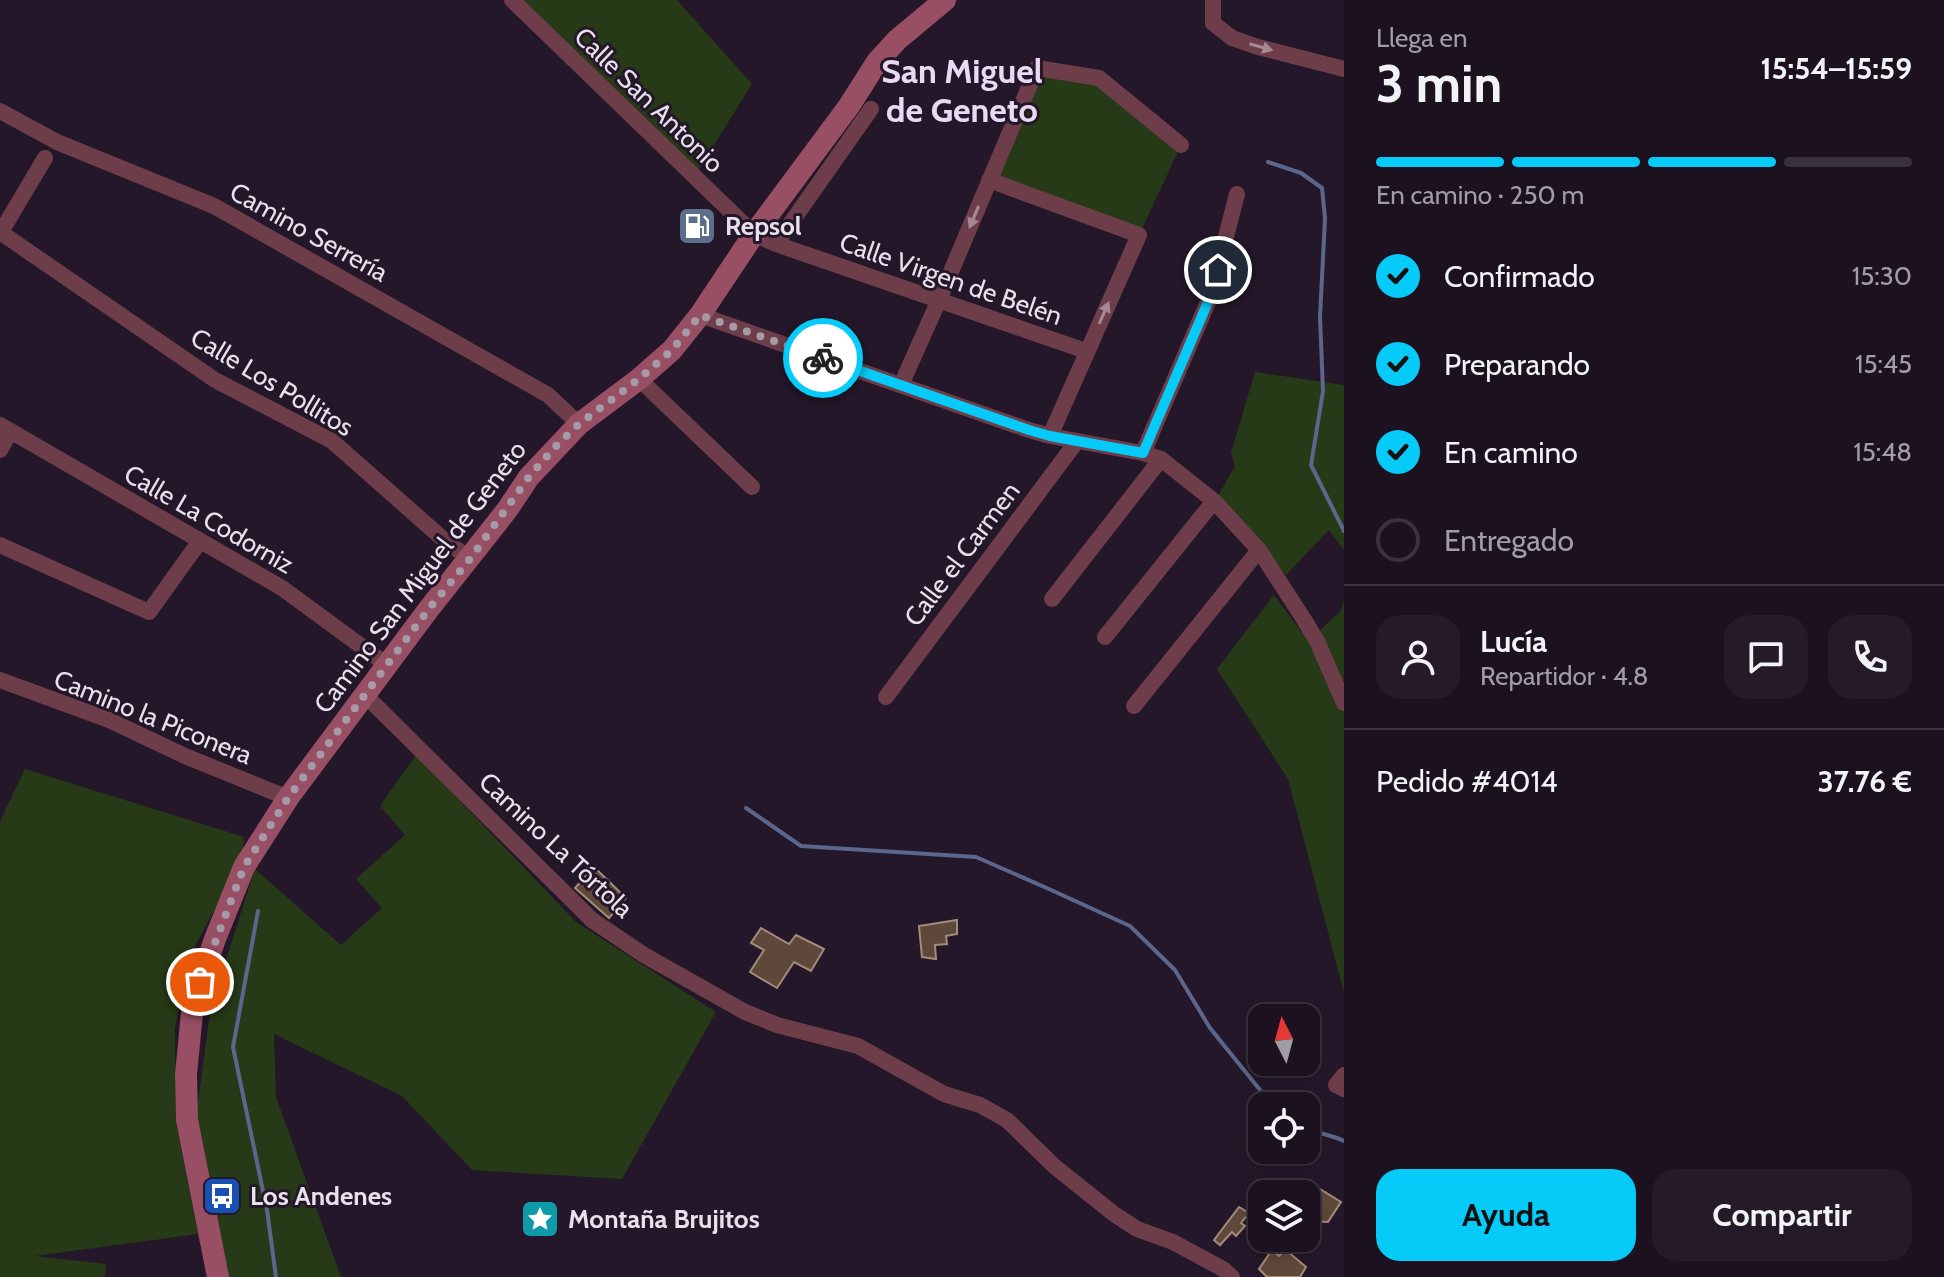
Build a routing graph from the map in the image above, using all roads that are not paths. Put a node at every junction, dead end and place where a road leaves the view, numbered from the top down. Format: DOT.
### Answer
graph roads {
  1 [pos="512,0"];
  2 [pos="945,0"];
  3 [pos="1213,0"];
  4 [pos="1344,69"];
  5 [pos="871,109"];
  6 [pos="0,111"];
  7 [pos="1181,145"];
  8 [pos="45,158"];
  9 [pos="989,180"];
  10 [pos="1237,194"];
  11 [pos="1,232"];
  12 [pos="754,234"];
  13 [pos="776,244"];
  14 [pos="939,300"];
  15 [pos="700,315"];
  16 [pos="1086,351"];
  17 [pos="639,379"];
  18 [pos="901,385"];
  19 [pos="579,424"];
  20 [pos="5,428"];
  21 [pos="1050,436"];
  22 [pos="1077,441"];
  23 [pos="0,450"];
  24 [pos="1143,453"];
  25 [pos="1161,459"];
  26 [pos="752,487"];
  27 [pos="1214,501"];
  28 [pos="200,541"];
  29 [pos="0,545"];
  30 [pos="1259,550"];
  31 [pos="470,559"];
  32 [pos="1052,599"];
  33 [pos="1105,637"];
  34 [pos="387,665"];
  35 [pos="0,680"];
  36 [pos="365,695"];
  37 [pos="886,697"];
  38 [pos="1344,703"];
  39 [pos="1134,706"];
  40 [pos="288,798"];
  41 [pos="1344,1075"];
  42 [pos="1344,1089"];
  43 [pos="218,1277"];
  44 [pos="1232,1277"];
  1 -- 12 [label="street, Calle San Antonio"];
  2 -- 12 [label="main road, Camino San Miguel de Geneto"];
  3 -- 4 [label="street, one-way"];
  5 -- 13 [label="street"];
  6 -- 19 [label="street, Camino Serrería"];
  7 -- 9 [label="street"];
  8 -- 11 [label="street"];
  9 -- 14 [label="street, one-way"];
  16 -- 9 [label="street, one-way"];
  10 -- 24 [label="street"];
  11 -- 31 [label="street, Calle Los Pollitos"];
  12 -- 13 [label="street, Calle Virgen de Belén"];
  12 -- 15 [label="main road, Camino San Miguel de Geneto"];
  13 -- 14 [label="street, Calle Virgen de Belén"];
  14 -- 16 [label="street, Calle Virgen de Belén"];
  14 -- 18 [label="street"];
  15 -- 17 [label="main road, Camino San Miguel de Geneto"];
  15 -- 18 [label="street"];
  16 -- 21 [label="street"];
  17 -- 19 [label="main road, Camino San Miguel de Geneto"];
  17 -- 26 [label="street"];
  18 -- 21 [label="street"];
  19 -- 31 [label="main road, Camino San Miguel de Geneto"];
  20 -- 23 [label="street"];
  20 -- 28 [label="street, Calle La Codorniz"];
  21 -- 22 [label="street"];
  22 -- 24 [label="street"];
  22 -- 37 [label="street, Calle el Carmen"];
  24 -- 25 [label="street"];
  25 -- 27 [label="street"];
  25 -- 32 [label="street"];
  27 -- 30 [label="street"];
  27 -- 33 [label="street"];
  28 -- 29 [label="street"];
  28 -- 34 [label="street, Calle La Codorniz"];
  30 -- 38 [label="street"];
  30 -- 39 [label="street"];
  31 -- 34 [label="main road, Camino San Miguel de Geneto"];
  34 -- 36 [label="main road, Camino San Miguel de Geneto"];
  35 -- 40 [label="street, Camino la Piconera"];
  36 -- 40 [label="main road, Camino San Miguel de Geneto"];
  36 -- 44 [label="street, Camino La Tórtola"];
  40 -- 43 [label="main road, Camino San Miguel de Geneto"];
  41 -- 42 [label="street"];
}
